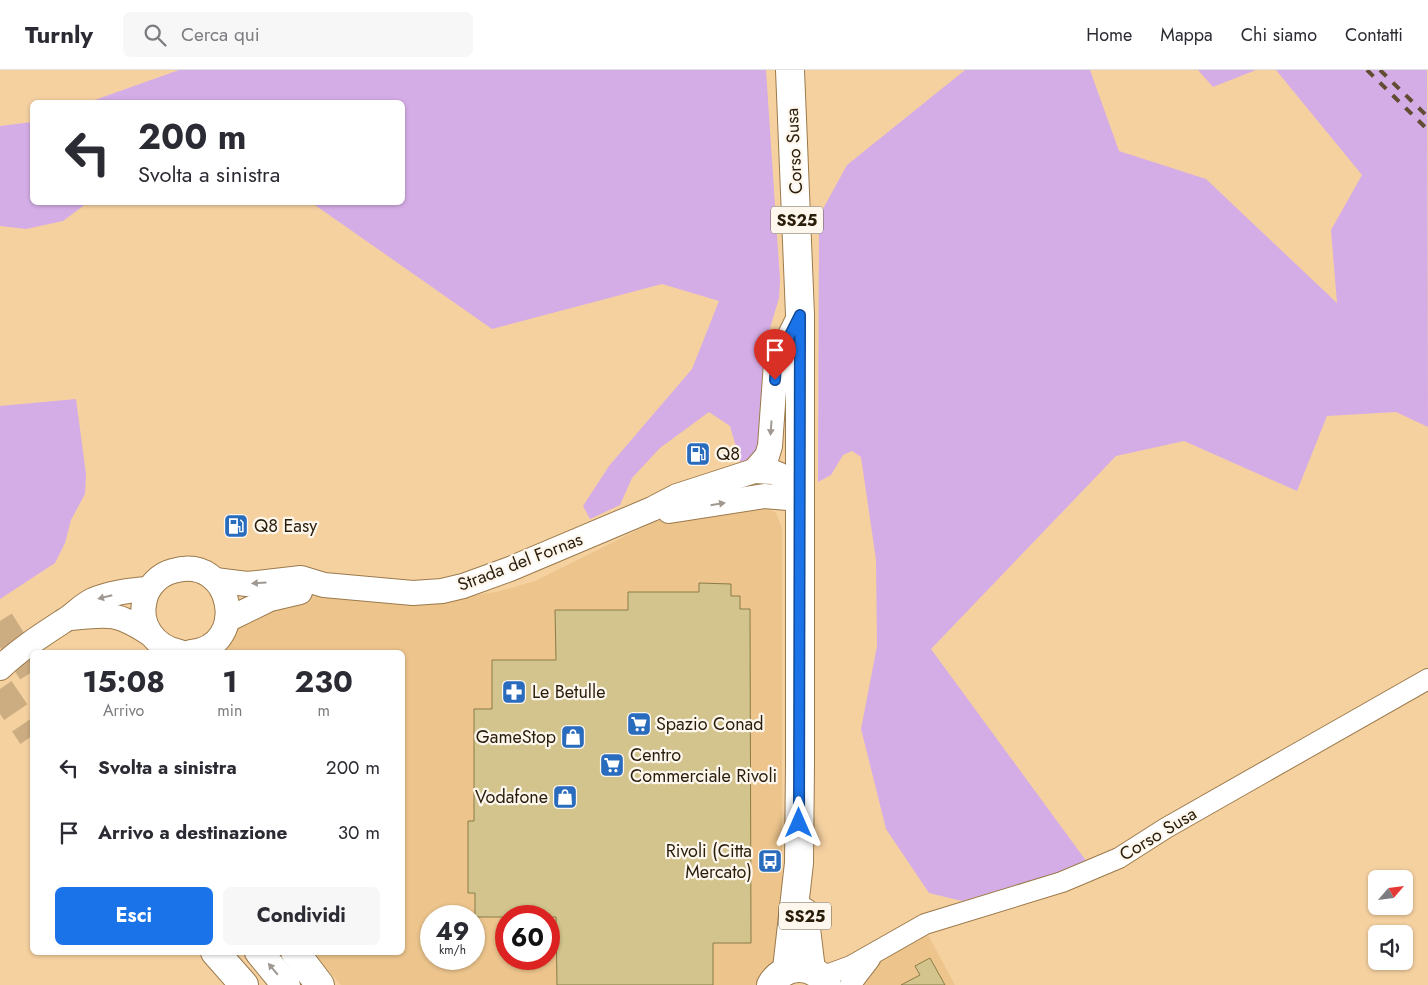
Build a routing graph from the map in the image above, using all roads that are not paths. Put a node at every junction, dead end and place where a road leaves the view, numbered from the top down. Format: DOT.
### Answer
graph roads {
  1 [pos="790,70"];
  2 [pos="800,315"];
  3 [pos="754,471"];
  4 [pos="800,499"];
  5 [pos="652,509"];
  6 [pos="215,580"];
  7 [pos="324,585"];
  8 [pos="149,589"];
  9 [pos="66,619"];
  10 [pos="227,620"];
  11 [pos="150,634"];
  12 [pos="170,650"];
  13 [pos="202,650"];
  14 [pos="0,668"];
  15 [pos="1428,679"];
  16 [pos="873,954"];
  17 [pos="217,955"];
  18 [pos="261,955"];
  19 [pos="297,955"];
  20 [pos="803,977"];
  21 [pos="239,981"];
  22 [pos="286,985"];
  23 [pos="320,985"];
  24 [pos="850,985"];
  1 -- 2 [label="main road, Corso Susa / SS25"];
  2 -- 3 [label="street, one-way"];
  2 -- 4 [label="main road, Corso Susa / SS25"];
  3 -- 4 [label="street, Strada del Fornas"];
  3 -- 5 [label="street, Strada del Fornas"];
  5 -- 4 [label="street, Strada del Fornas, one-way"];
  4 -- 20 [label="main road, Corso Susa / SS25"];
  5 -- 7 [label="street, Strada del Fornas"];
  7 -- 6 [label="street, Strada del Fornas, one-way"];
  6 -- 8 [label="street, Strada del Fornas"];
  6 -- 10 [label="street"];
  7 -- 10 [label="street, Strada del Fornas"];
  8 -- 9 [label="street, one-way"];
  8 -- 11 [label="street"];
  9 -- 11 [label="street"];
  9 -- 14 [label="street"];
  10 -- 13 [label="street"];
  11 -- 12 [label="street"];
  15 -- 16 [label="street, Corso Susa"];
  16 -- 20 [label="street, Corso Susa"];
  16 -- 24 [label="street, Corso Susa"];
  17 -- 21 [label="main road"];
  22 -- 18 [label="main road, one-way"];
  19 -- 23 [label="main road"];
}
